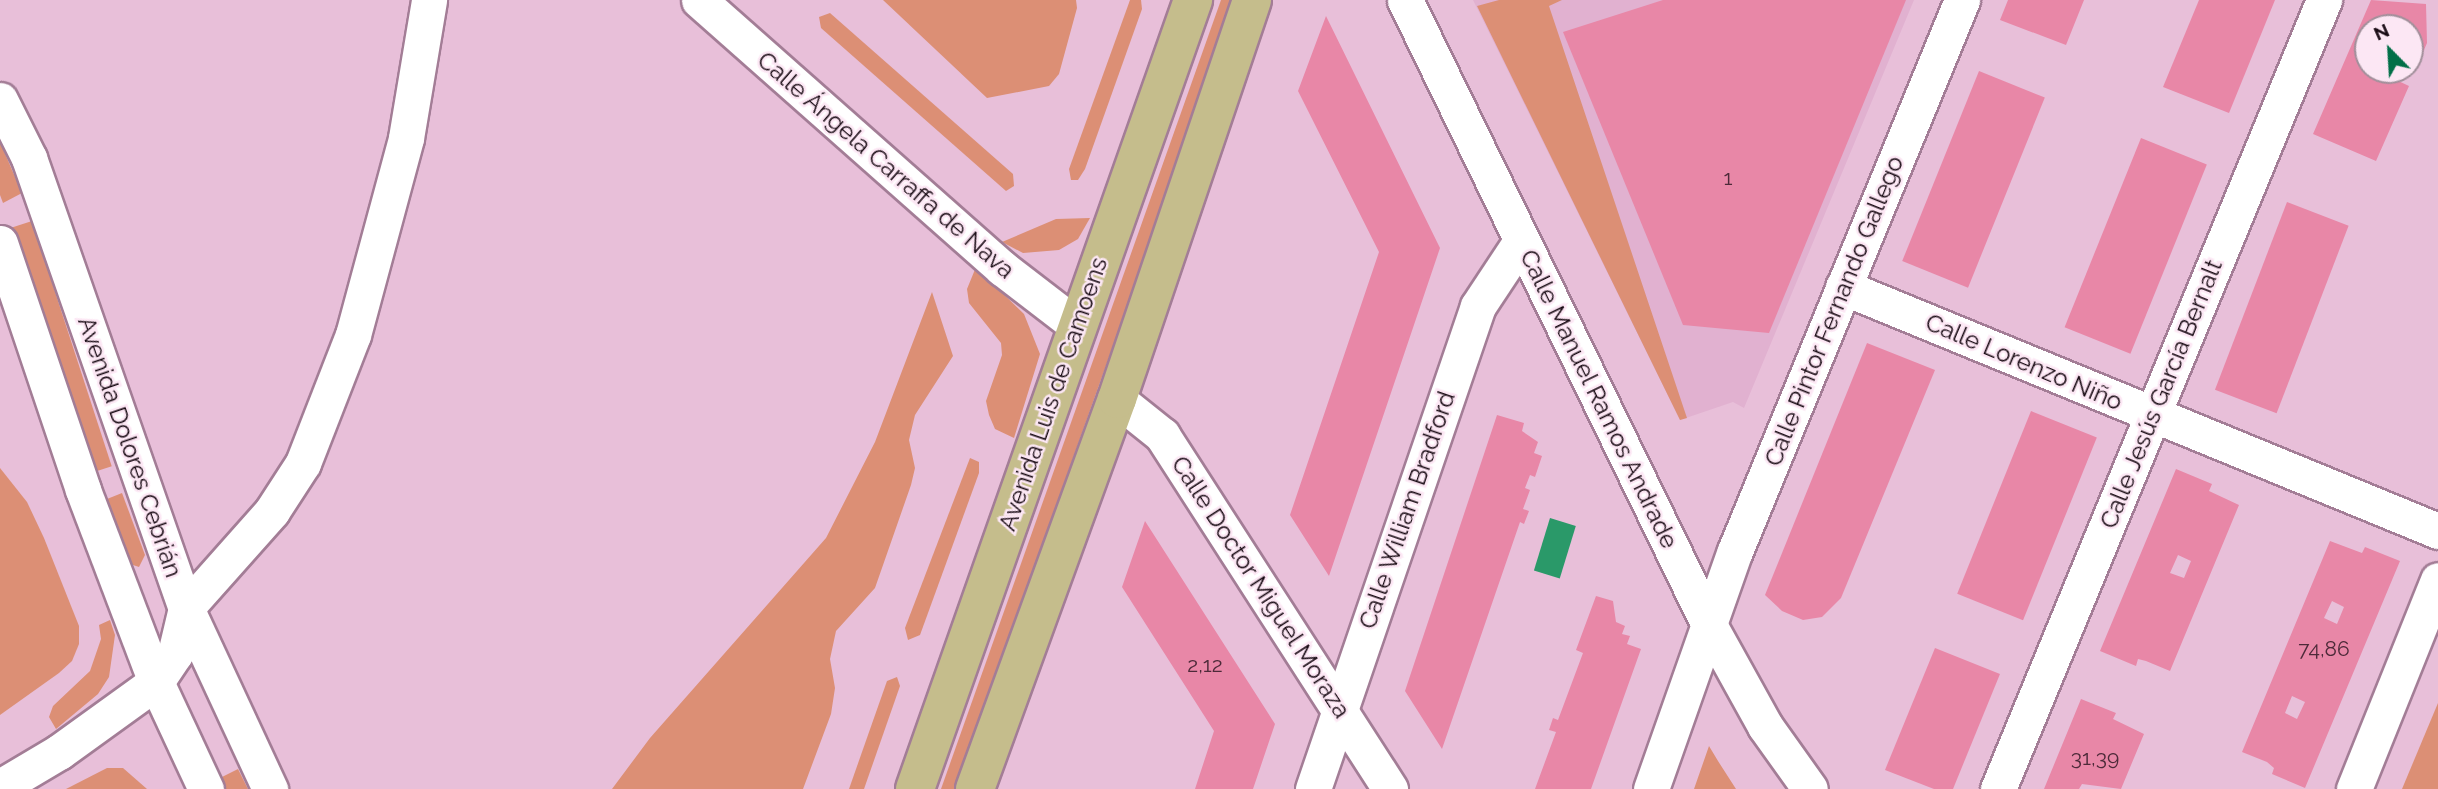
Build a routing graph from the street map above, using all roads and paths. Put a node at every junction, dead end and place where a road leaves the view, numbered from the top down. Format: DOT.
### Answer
graph roads {
  1 [pos="429,0"];
  2 [pos="699,0"];
  3 [pos="1193,0"];
  4 [pos="1252,0"];
  5 [pos="1405,0"];
  6 [pos="1962,0"];
  7 [pos="2324,0"];
  8 [pos="0,100"];
  9 [pos="1521,241"];
  10 [pos="0,243"];
  11 [pos="1843,287"];
  12 [pos="1076,325"];
  13 [pos="1117,399"];
  14 [pos="2152,416"];
  15 [pos="2438,531"];
  16 [pos="2438,580"];
  17 [pos="186,608"];
  18 [pos="1709,623"];
  19 [pos="156,682"];
  20 [pos="1339,709"];
  21 [pos="0,787"];
  22 [pos="206,789"];
  23 [pos="270,789"];
  24 [pos="915,789"];
  25 [pos="975,789"];
  26 [pos="1313,789"];
  27 [pos="1390,789"];
  28 [pos="1651,789"];
  29 [pos="1810,789"];
  30 [pos="1998,789"];
  31 [pos="2354,789"];
  1 -- 17 [label="street"];
  2 -- 12 [label="street, Calle Ángela Carraffa de Nava"];
  3 -- 12 [label="main road, Avenida Luis de Camoens"];
  4 -- 13 [label="main road"];
  5 -- 9 [label="street, Calle Manuel Ramos Andrade"];
  6 -- 11 [label="street, Calle Pintor Fernando Gallego"];
  7 -- 14 [label="street, Calle Jesús García Bernalt"];
  8 -- 17 [label="street, Avenida Dolores Cebrián"];
  9 -- 18 [label="street, Calle Manuel Ramos Andrade"];
  9 -- 20 [label="street, Calle William Bradford"];
  10 -- 19 [label="street"];
  11 -- 14 [label="street, Calle Lorenzo Niño"];
  11 -- 18 [label="street, Calle Pintor Fernando Gallego"];
  12 -- 24 [label="main road, Avenida Luis de Camoens"];
  13 -- 20 [label="street, Calle Doctor Miguel Moraza"];
  13 -- 25 [label="main road"];
  14 -- 15 [label="street, Calle Lorenzo Niño"];
  14 -- 30 [label="street, Calle Jesús García Bernalt"];
  16 -- 31 [label="street"];
  17 -- 19 [label="street"];
  17 -- 23 [label="street, Avenida Dolores Cebrián"];
  18 -- 28 [label="street, Calle Pintor Fernando Gallego"];
  18 -- 29 [label="street, Calle Manuel Ramos Andrade"];
  19 -- 21 [label="street"];
  19 -- 22 [label="street"];
  20 -- 26 [label="street, Calle William Bradford"];
  20 -- 27 [label="street, Calle Doctor Miguel Moraza"];
}
